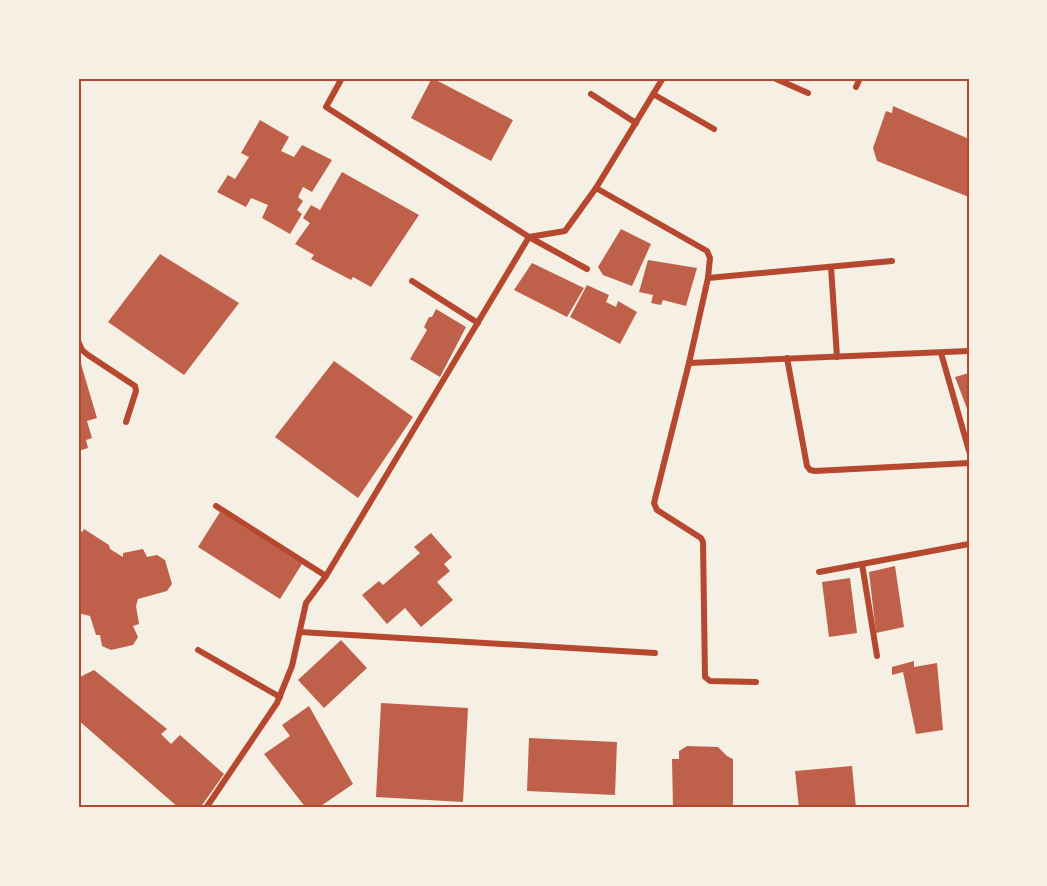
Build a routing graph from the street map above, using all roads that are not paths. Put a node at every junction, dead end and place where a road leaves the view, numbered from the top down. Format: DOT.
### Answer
graph roads {
  1 [pos="342,78"];
  2 [pos="663,78"];
  3 [pos="774,78"];
  4 [pos="860,78"];
  5 [pos="856,87"];
  6 [pos="808,93"];
  7 [pos="591,94"];
  8 [pos="652,94"];
  9 [pos="636,123"];
  10 [pos="714,129"];
  11 [pos="596,188"];
  12 [pos="529,237"];
  13 [pos="892,261"];
  14 [pos="831,267"];
  15 [pos="587,269"];
  16 [pos="708,278"];
  17 [pos="412,281"];
  18 [pos="478,323"];
  19 [pos="78,341"];
  20 [pos="969,351"];
  21 [pos="941,353"];
  22 [pos="837,357"];
  23 [pos="786,358"];
  24 [pos="689,363"];
  25 [pos="126,422"];
  26 [pos="969,451"];
  27 [pos="969,463"];
  28 [pos="216,506"];
  29 [pos="969,544"];
  30 [pos="862,564"];
  31 [pos="819,572"];
  32 [pos="326,576"];
  33 [pos="300,632"];
  34 [pos="198,650"];
  35 [pos="655,653"];
  36 [pos="877,656"];
  37 [pos="756,682"];
  38 [pos="280,697"];
  39 [pos="206,808"];
  1 -- 12 [label="street"];
  2 -- 8 [label="street"];
  3 -- 6 [label="street"];
  4 -- 5 [label="street"];
  7 -- 9 [label="street"];
  8 -- 9 [label="street"];
  8 -- 10 [label="street"];
  9 -- 11 [label="street"];
  11 -- 12 [label="street"];
  11 -- 16 [label="street"];
  12 -- 15 [label="street"];
  12 -- 18 [label="street"];
  13 -- 14 [label="street"];
  14 -- 16 [label="street"];
  14 -- 22 [label="street"];
  16 -- 24 [label="street"];
  17 -- 18 [label="street"];
  18 -- 32 [label="street"];
  19 -- 25 [label="street"];
  20 -- 21 [label="street"];
  21 -- 22 [label="street"];
  21 -- 26 [label="street"];
  22 -- 23 [label="street"];
  23 -- 24 [label="street"];
  23 -- 27 [label="street"];
  24 -- 37 [label="street"];
  28 -- 32 [label="street"];
  29 -- 30 [label="street"];
  30 -- 31 [label="street"];
  30 -- 36 [label="street"];
  32 -- 33 [label="street"];
  33 -- 35 [label="street"];
  33 -- 38 [label="street"];
  34 -- 38 [label="street"];
  38 -- 39 [label="street"];
}
